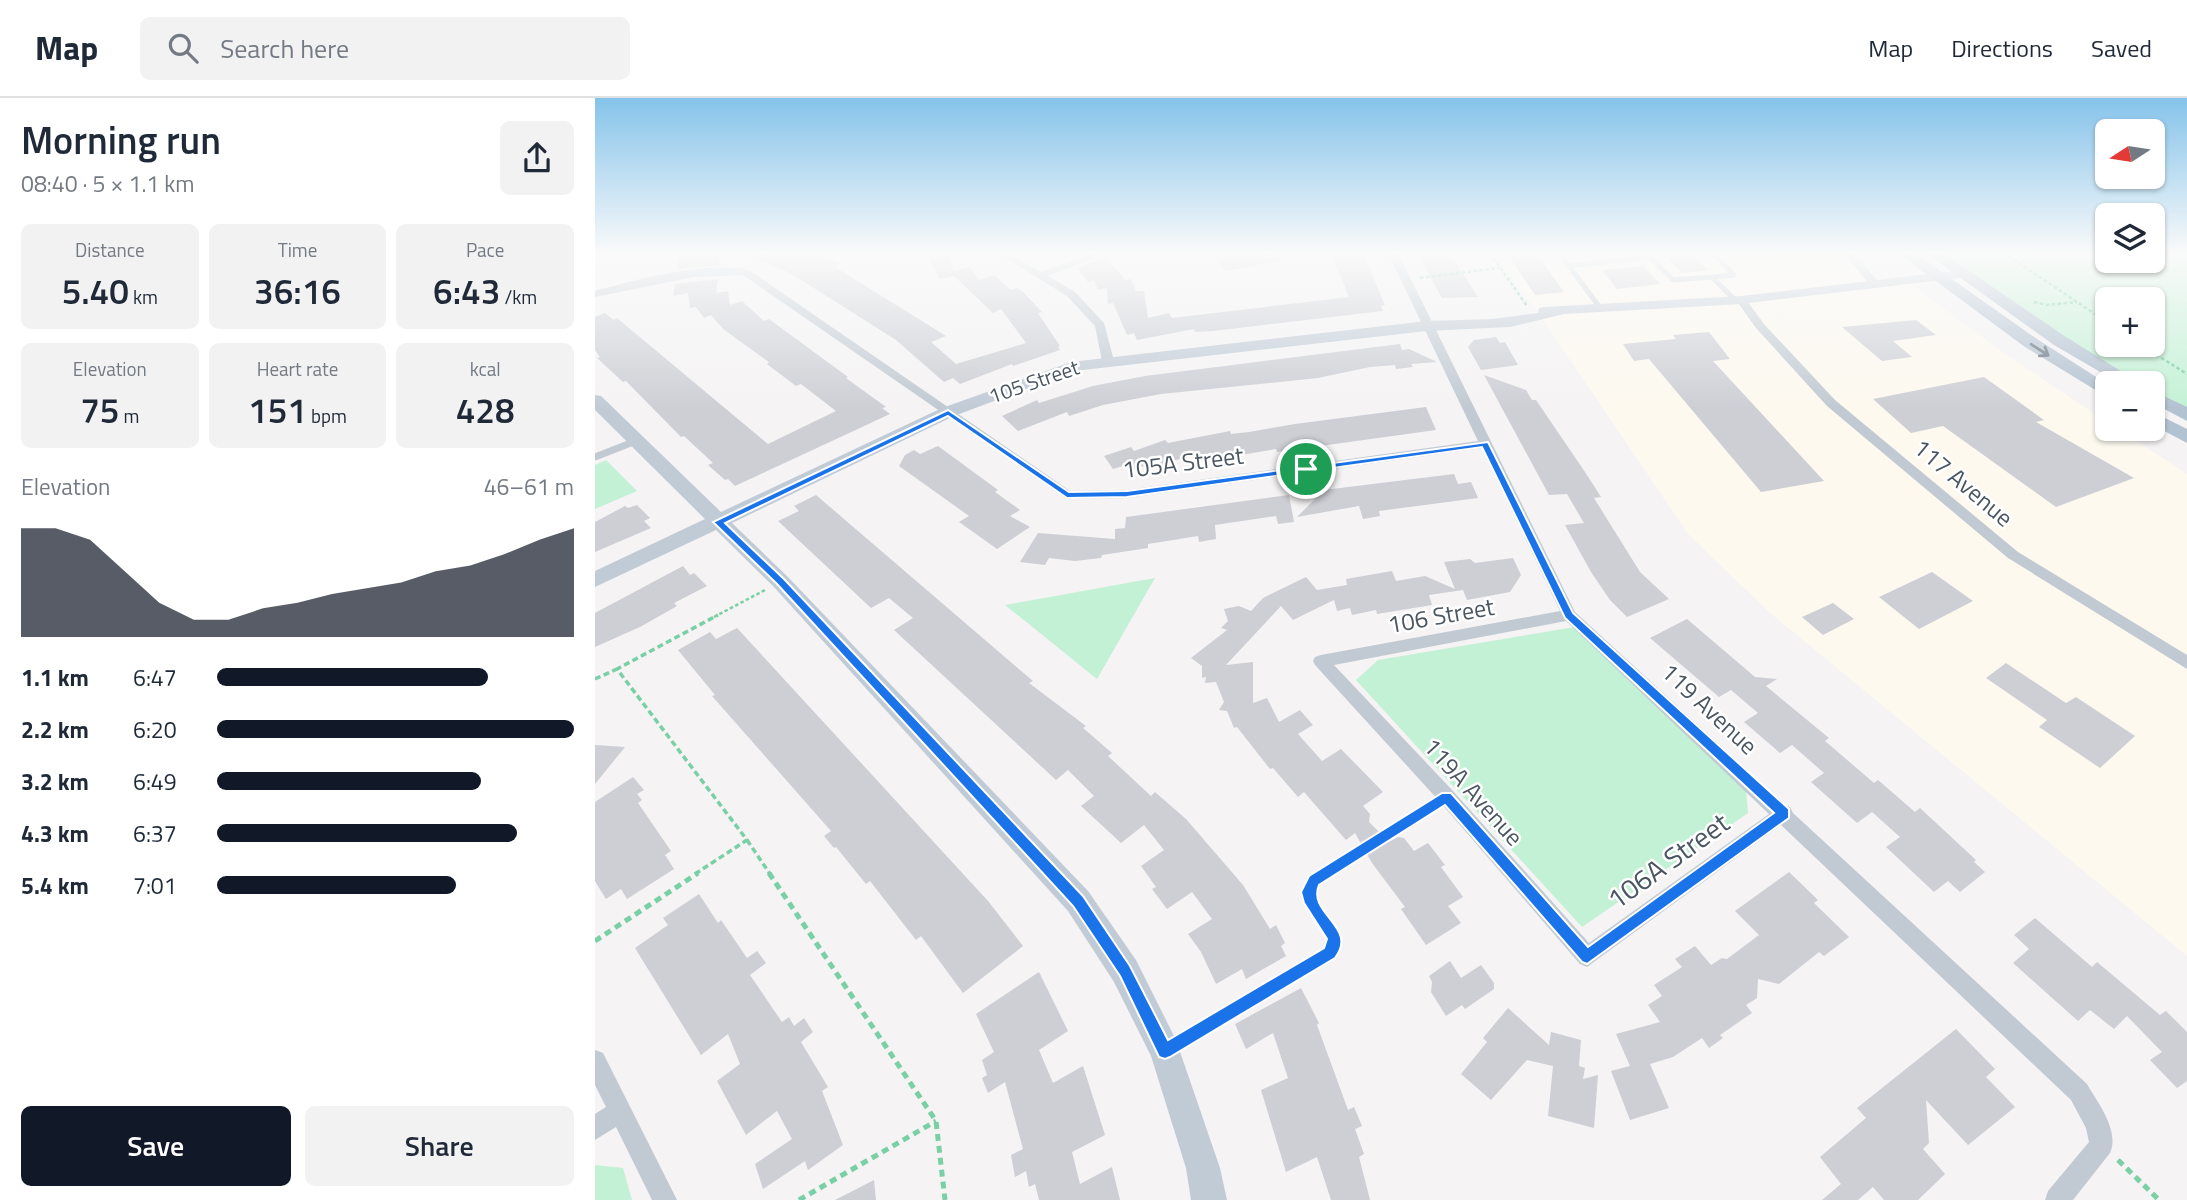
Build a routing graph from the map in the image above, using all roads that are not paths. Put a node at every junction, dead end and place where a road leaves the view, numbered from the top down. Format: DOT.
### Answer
graph roads {
  1 [pos="793,304"];
  2 [pos="1081,304"];
  3 [pos="1417,304"];
  4 [pos="1598,304"];
  5 [pos="1671,304"];
  6 [pos="1742,304"];
  7 [pos="1975,304"];
  8 [pos="2007,304"];
  9 [pos="1601,309"];
  10 [pos="1427,326"];
  11 [pos="1108,360"];
  12 [pos="2111,371"];
  13 [pos="2095,383"];
  14 [pos="595,400"];
  15 [pos="2165,403"];
  16 [pos="948,412"];
  17 [pos="2187,415"];
  18 [pos="2165,425"];
  19 [pos="2187,437"];
  20 [pos="636,441"];
  21 [pos="1485,444"];
  22 [pos="595,457"];
  23 [pos="718,522"];
  24 [pos="595,580"];
  25 [pos="1569,615"];
  26 [pos="1321,661"];
  27 [pos="2187,663"];
  28 [pos="1784,813"];
  29 [pos="1587,957"];
  30 [pos="595,1061"];
  31 [pos="621,1111"];
  32 [pos="595,1128"];
  33 [pos="665,1200"];
  34 [pos="1209,1200"];
  35 [pos="2057,1200"];
  1 -- 16 [label="street, 105A Street"];
  2 -- 11 [label="street"];
  3 -- 10 [label="street, 119 Avenue"];
  4 -- 9 [label="lane"];
  5 -- 9 [label="street, 105 Street"];
  6 -- 27 [label="street, 117 Avenue"];
  7 -- 13 [label="main road, one-way"];
  8 -- 12 [label="main road"];
  9 -- 10 [label="street, 105 Street"];
  10 -- 11 [label="street, 105 Street"];
  10 -- 21 [label="street, 119 Avenue"];
  11 -- 16 [label="street, 105 Street"];
  14 -- 20 [label="street"];
  15 -- 17 [label="main road"];
  16 -- 21 [label="street, 105A Street"];
  16 -- 23 [label="street, 105 Street"];
  18 -- 19 [label="main road"];
  20 -- 22 [label="lane"];
  20 -- 23 [label="street"];
  21 -- 25 [label="street, 119 Avenue"];
  23 -- 24 [label="street, 105 Street"];
  23 -- 34 [label="street"];
  25 -- 26 [label="street, 106 Street"];
  25 -- 28 [label="street, 119 Avenue"];
  26 -- 29 [label="street, 119A Avenue"];
  28 -- 29 [label="street, 106A Street"];
  28 -- 35 [label="street, 119 Avenue"];
  30 -- 31 [label="street"];
  31 -- 32 [label="street"];
  31 -- 33 [label="street"];
}
